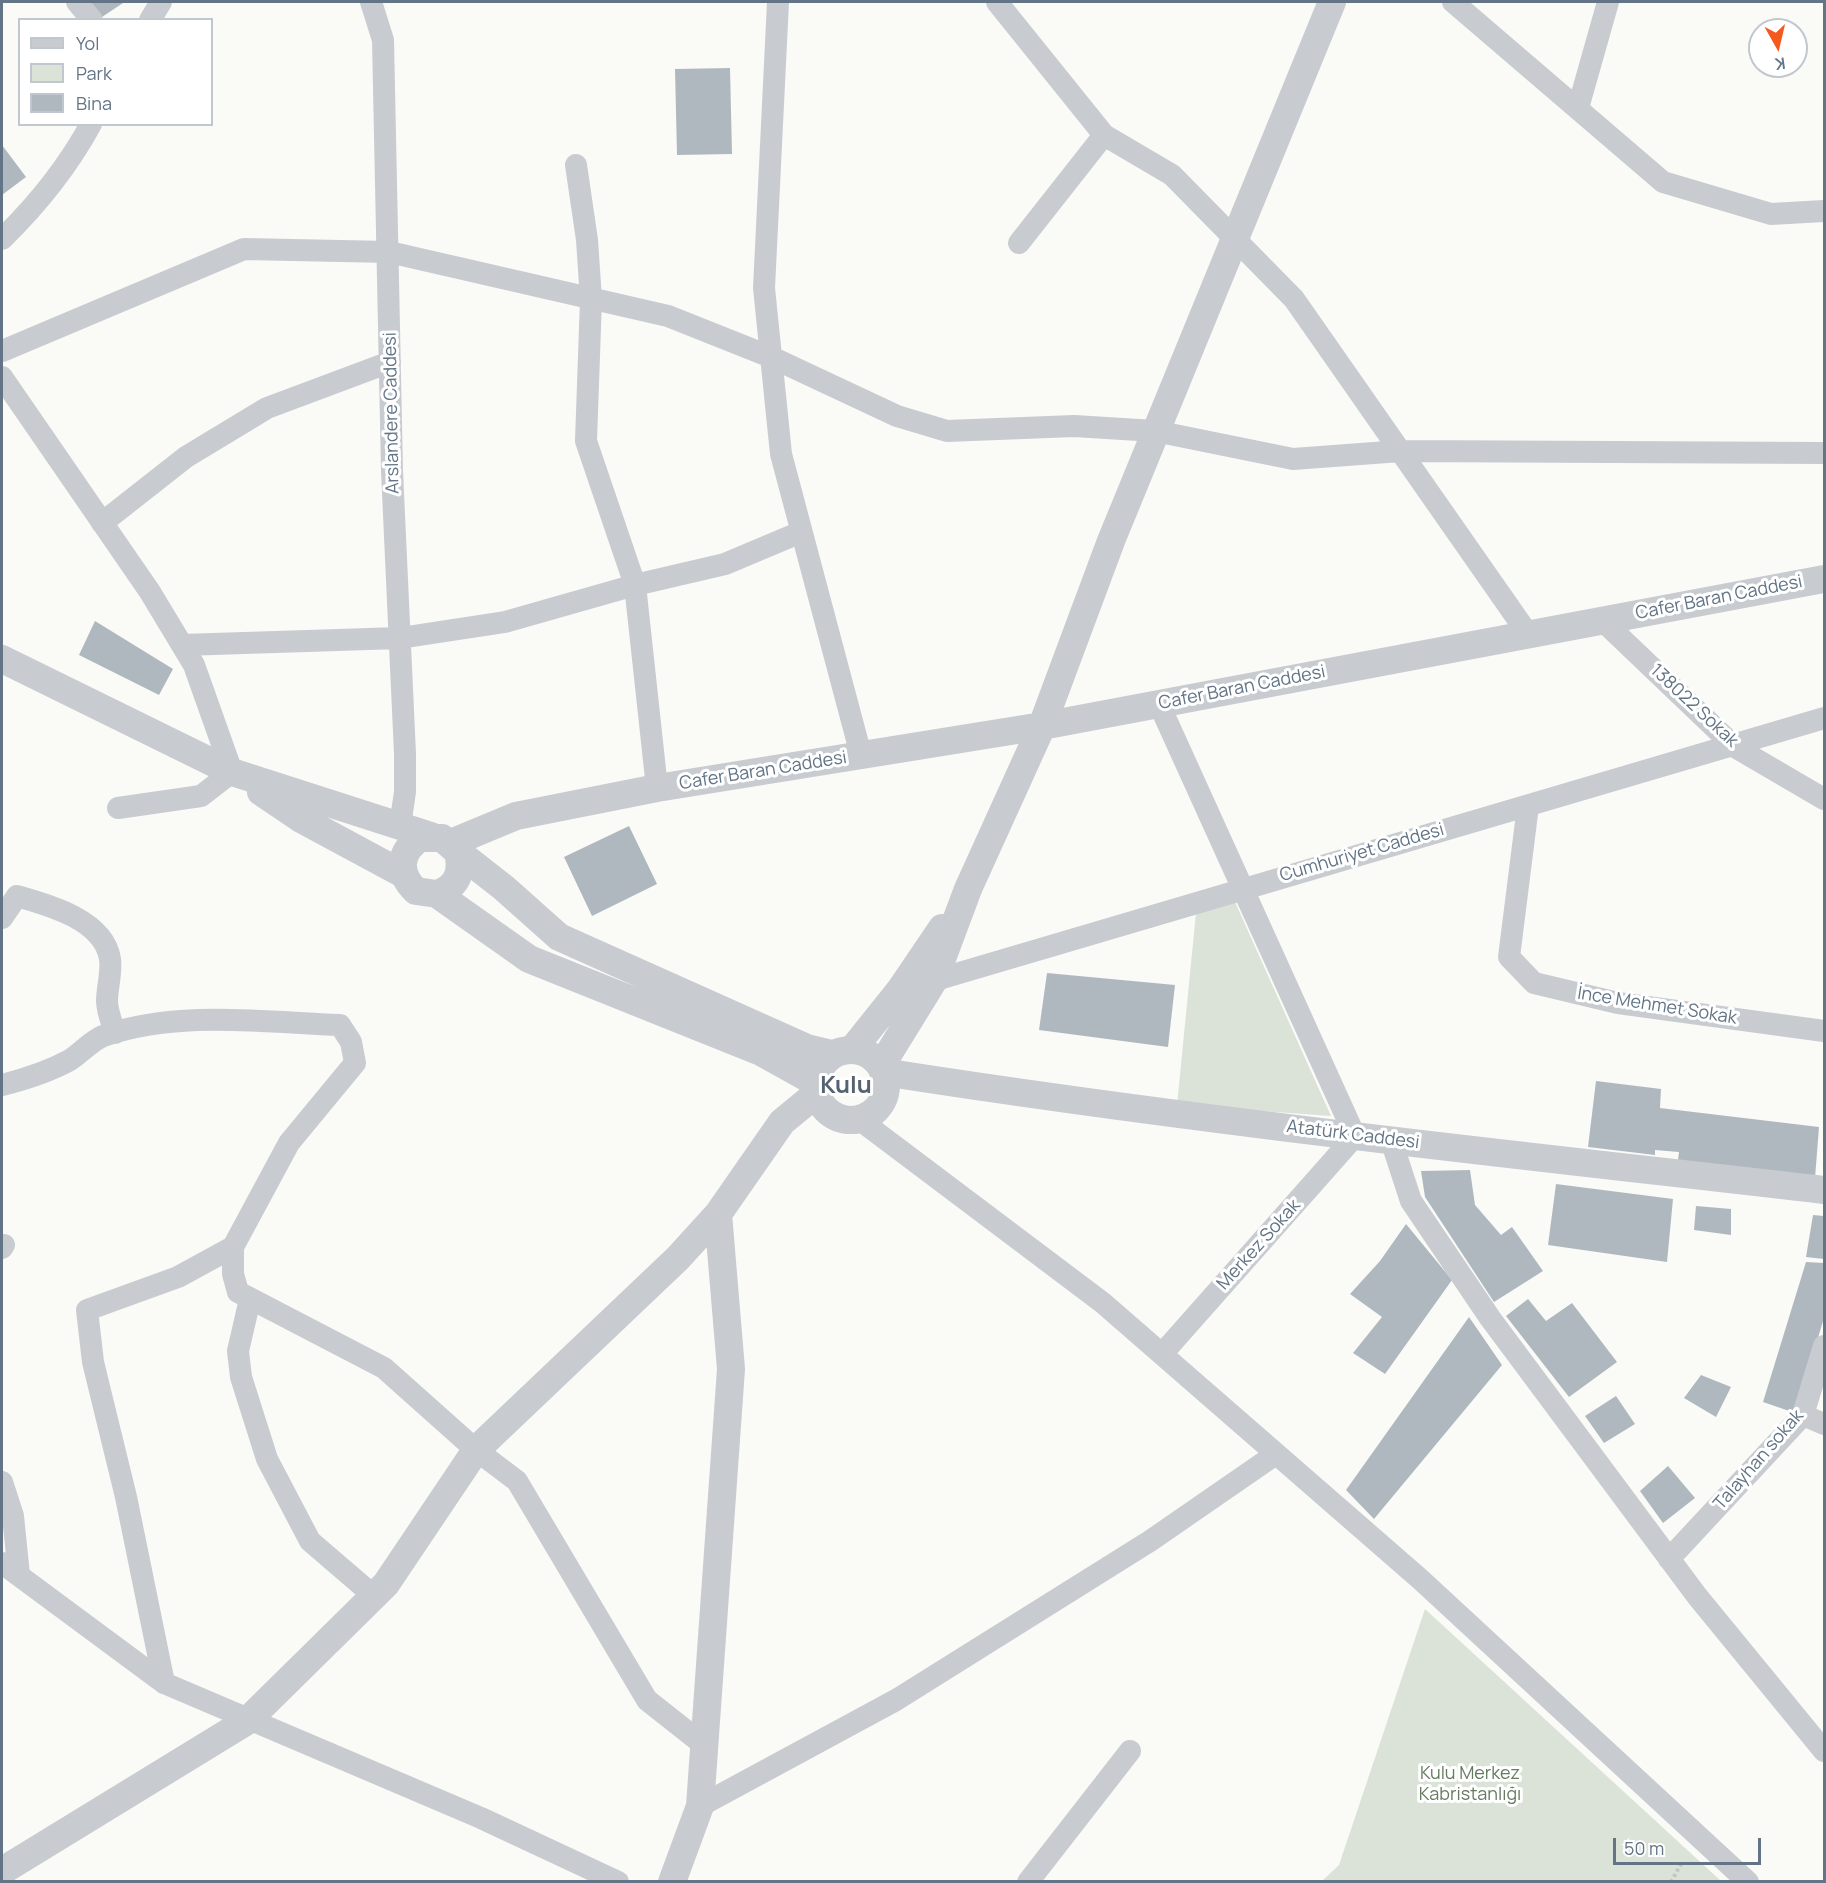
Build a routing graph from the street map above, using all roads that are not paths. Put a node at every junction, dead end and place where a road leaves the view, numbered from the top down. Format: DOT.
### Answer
graph roads {
  1 [pos="77,2"];
  2 [pos="161,2"];
  3 [pos="371,2"];
  4 [pos="778,2"];
  5 [pos="997,2"];
  6 [pos="1332,2"];
  7 [pos="1453,2"];
  8 [pos="1608,2"];
  9 [pos="90,18"];
  10 [pos="151,18"];
  11 [pos="1578,108"];
  12 [pos="90,126"];
  13 [pos="1104,135"];
  14 [pos="576,165"];
  15 [pos="1824,211"];
  16 [pos="1233,238"];
  17 [pos="2,239"];
  18 [pos="1019,243"];
  19 [pos="389,252"];
  20 [pos="591,299"];
  21 [pos="2,351"];
  22 [pos="771,357"];
  23 [pos="390,362"];
  24 [pos="2,377"];
  25 [pos="1155,431"];
  26 [pos="1401,451"];
  27 [pos="1824,453"];
  28 [pos="102,523"];
  29 [pos="801,532"];
  30 [pos="1824,579"];
  31 [pos="635,585"];
  32 [pos="1602,621"];
  33 [pos="1528,634"];
  34 [pos="400,638"];
  35 [pos="182,645"];
  36 [pos="2,659"];
  37 [pos="1160,704"];
  38 [pos="1824,718"];
  39 [pos="1042,726"];
  40 [pos="1735,747"];
  41 [pos="861,755"];
  42 [pos="232,772"];
  43 [pos="657,788"];
  44 [pos="1824,799"];
  45 [pos="1528,806"];
  46 [pos="118,808"];
  47 [pos="516,816"];
  48 [pos="400,826"];
  49 [pos="446,844"];
  50 [pos="403,874"];
  51 [pos="1243,887"];
  52 [pos="968,889"];
  53 [pos="437,894"];
  54 [pos="2,918"];
  55 [pos="934,980"];
  56 [pos="900,990"];
  57 [pos="1824,1031"];
  58 [pos="115,1033"];
  59 [pos="842,1052"];
  60 [pos="882,1069"];
  61 [pos="2,1085"];
  62 [pos="815,1088"];
  63 [pos="860,1120"];
  64 [pos="1355,1136"];
  65 [pos="1391,1140"];
  66 [pos="1824,1190"];
  67 [pos="718,1214"];
  68 [pos="233,1247"];
  69 [pos="250,1299"];
  70 [pos="1824,1346"];
  71 [pos="1162,1354"];
  72 [pos="1803,1415"];
  73 [pos="1824,1424"];
  74 [pos="476,1450"];
  75 [pos="1276,1454"];
  76 [pos="2,1482"];
  77 [pos="1669,1559"];
  78 [pos="10,1569"];
  79 [pos="374,1596"];
  80 [pos="164,1683"];
  81 [pos="248,1721"];
  82 [pos="704,1745"];
  83 [pos="1130,1751"];
  84 [pos="1824,1751"];
  85 [pos="700,1806"];
  86 [pos="2,1871"];
  87 [pos="618,1881"];
  88 [pos="672,1881"];
  89 [pos="1028,1881"];
  90 [pos="1748,1881"];
  1 -- 9 [label="street"];
  2 -- 10 [label="street"];
  3 -- 19 [label="street, Arslandere Caddesi"];
  4 -- 22 [label="street"];
  5 -- 13 [label="street"];
  6 -- 16 [label="street"];
  7 -- 11 [label="street"];
  8 -- 11 [label="street"];
  11 -- 15 [label="street"];
  12 -- 17 [label="street"];
  13 -- 16 [label="street"];
  13 -- 18 [label="street"];
  14 -- 20 [label="street"];
  16 -- 25 [label="street"];
  16 -- 26 [label="street"];
  19 -- 20 [label="street"];
  19 -- 21 [label="street"];
  19 -- 23 [label="street, Arslandere Caddesi"];
  20 -- 22 [label="street"];
  20 -- 31 [label="street"];
  22 -- 25 [label="street"];
  22 -- 29 [label="street"];
  23 -- 28 [label="street"];
  23 -- 34 [label="street, Arslandere Caddesi"];
  24 -- 28 [label="street"];
  25 -- 26 [label="street"];
  25 -- 39 [label="street"];
  26 -- 27 [label="street"];
  26 -- 33 [label="street"];
  28 -- 35 [label="street"];
  29 -- 31 [label="street"];
  29 -- 41 [label="street"];
  30 -- 32 [label="street, Cafer Baran Caddesi"];
  31 -- 34 [label="street"];
  31 -- 43 [label="street"];
  32 -- 33 [label="street, Cafer Baran Caddesi"];
  32 -- 40 [label="street, 138022 Sokak"];
  33 -- 37 [label="street, Cafer Baran Caddesi"];
  34 -- 35 [label="street"];
  34 -- 48 [label="street, Arslandere Caddesi"];
  35 -- 42 [label="street"];
  36 -- 42 [label="street"];
  37 -- 39 [label="street, Cafer Baran Caddesi"];
  37 -- 51 [label="street"];
  38 -- 40 [label="street, Cumhuriyet Caddesi"];
  39 -- 41 [label="street, Cafer Baran Caddesi"];
  39 -- 52 [label="street"];
  40 -- 44 [label="street, 138022 Sokak"];
  40 -- 45 [label="street, Cumhuriyet Caddesi"];
  41 -- 43 [label="street, Cafer Baran Caddesi"];
  42 -- 46 [label="street"];
  42 -- 48 [label="street"];
  42 -- 50 [label="street"];
  43 -- 47 [label="street, Cafer Baran Caddesi"];
  45 -- 51 [label="street, Cumhuriyet Caddesi"];
  45 -- 57 [label="street, İnce Mehmet Sokak"];
  47 -- 48 [label="street"];
  47 -- 49 [label="street"];
  48 -- 49 [label="street"];
  49 -- 50 [label="street"];
  49 -- 53 [label="street"];
  49 -- 59 [label="street"];
  50 -- 53 [label="street"];
  51 -- 55 [label="street, Cumhuriyet Caddesi"];
  51 -- 64 [label="street"];
  52 -- 55 [label="street"];
  52 -- 56 [label="street"];
  53 -- 62 [label="street"];
  54 -- 58 [label="street"];
  55 -- 56 [label="street, Cumhuriyet Caddesi"];
  55 -- 60 [label="street"];
  56 -- 59 [label="street"];
  58 -- 61 [label="street"];
  58 -- 68 [label="street"];
  59 -- 60 [label="street"];
  59 -- 62 [label="street"];
  60 -- 63 [label="street"];
  60 -- 64 [label="street, Atatürk Caddesi"];
  62 -- 63 [label="street"];
  62 -- 67 [label="street"];
  63 -- 71 [label="street"];
  64 -- 65 [label="street, Atatürk Caddesi"];
  64 -- 71 [label="street, Merkez Sokak"];
  65 -- 66 [label="street, Atatürk Caddesi"];
  65 -- 77 [label="street"];
  67 -- 74 [label="street"];
  67 -- 82 [label="street"];
  68 -- 69 [label="street"];
  68 -- 80 [label="street"];
  69 -- 74 [label="street"];
  69 -- 79 [label="street"];
  70 -- 72 [label="street, Talayhan sokak"];
  71 -- 75 [label="street"];
  72 -- 73 [label="street"];
  72 -- 77 [label="street, Talayhan sokak"];
  74 -- 79 [label="street"];
  74 -- 82 [label="street"];
  75 -- 85 [label="street"];
  75 -- 90 [label="street"];
  76 -- 78 [label="street"];
  77 -- 84 [label="street"];
  78 -- 80 [label="street"];
  79 -- 81 [label="street"];
  80 -- 81 [label="street"];
  81 -- 86 [label="street"];
  81 -- 87 [label="street"];
  82 -- 85 [label="street"];
  83 -- 89 [label="street"];
  85 -- 88 [label="street"];
}
